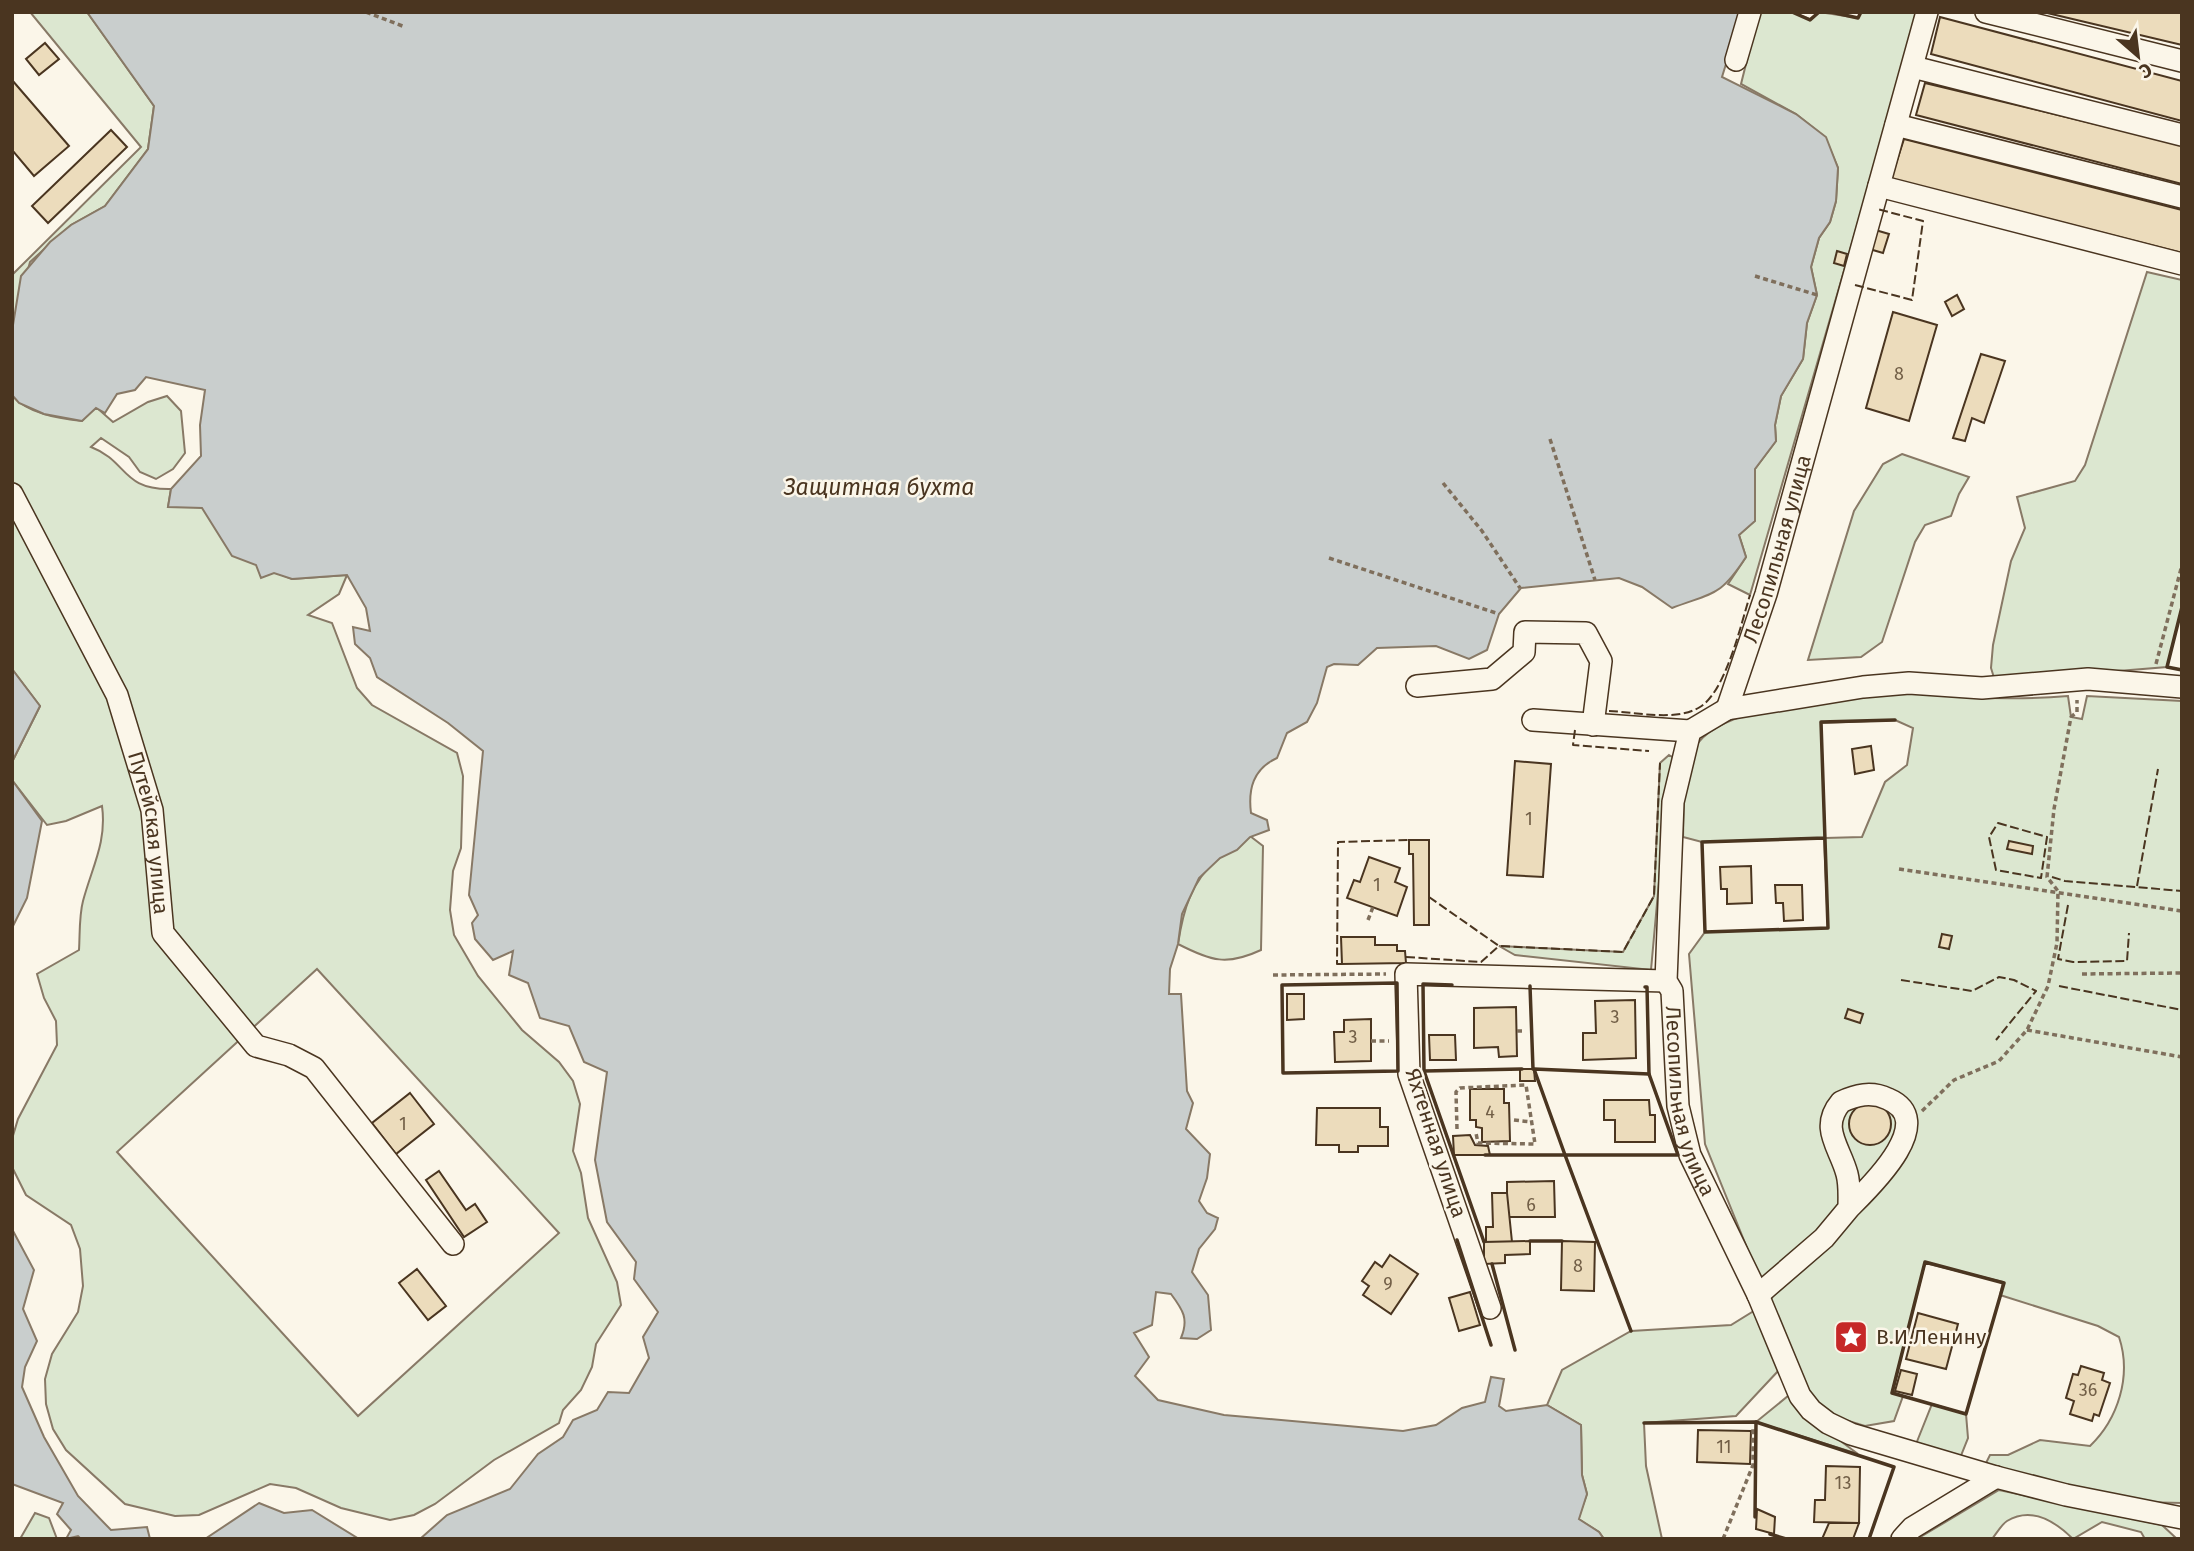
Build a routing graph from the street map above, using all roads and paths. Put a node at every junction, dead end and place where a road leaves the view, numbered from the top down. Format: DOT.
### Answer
graph roads {
  1 [pos="366,12"];
  2 [pos="1749,12"];
  3 [pos="1927,12"];
  4 [pos="1986,12"];
  5 [pos="405,27"];
  6 [pos="1737,60"];
  7 [pos="2182,61"];
  8 [pos="1913,67"];
  9 [pos="1896,125"];
  10 [pos="2182,135"];
  11 [pos="1879,186"];
  12 [pos="2182,197"];
  13 [pos="2182,264"];
  14 [pos="1755,276"];
  15 [pos="1817,295"];
  16 [pos="1550,439"];
  17 [pos="1443,483"];
  18 [pos="12,494"];
  19 [pos="1329,558"];
  20 [pos="2182,565"];
  21 [pos="1595,579"];
  22 [pos="1520,588"];
  23 [pos="1499,614"];
  24 [pos="2076,680"];
  25 [pos="2152,684"];
  26 [pos="1417,687"];
  27 [pos="2182,687"];
  28 [pos="1727,709"];
  29 [pos="1533,720"];
  30 [pos="1593,725"];
  31 [pos="1690,731"];
  32 [pos="1899,869"];
  33 [pos="2058,891"];
  34 [pos="1373,907"];
  35 [pos="2182,911"];
  36 [pos="1368,920"];
  37 [pos="2182,973"];
  38 [pos="1406,974"];
  39 [pos="2082,974"];
  40 [pos="1273,975"];
  41 [pos="1666,981"];
  42 [pos="2027,1030"];
  43 [pos="1517,1031"];
  44 [pos="1525,1031"];
  45 [pos="1371,1041"];
  46 [pos="1398,1041"];
  47 [pos="2182,1057"];
  48 [pos="1514,1120"];
  49 [pos="1531,1122"];
  50 [pos="1907,1125"];
  51 [pos="1457,1129"];
  52 [pos="1476,1133"];
  53 [pos="1849,1208"];
  54 [pos="453,1244"];
  55 [pos="1758,1295"];
  56 [pos="1490,1308"];
  57 [pos="1753,1427"];
  58 [pos="1996,1477"];
  59 [pos="2182,1518"];
  60 [pos="1723,1539"];
  61 [pos="1902,1539"];
  1 -- 5 [label="path"];
  2 -- 6 [label="street"];
  3 -- 8 [label="street, Лесопильная улица"];
  4 -- 7 [label="street"];
  8 -- 9 [label="street, Лесопильная улица"];
  8 -- 10 [label="street"];
  9 -- 11 [label="street, Лесопильная улица"];
  9 -- 12 [label="street"];
  11 -- 13 [label="street"];
  11 -- 28 [label="street, Лесопильная улица"];
  14 -- 15 [label="path"];
  16 -- 21 [label="path"];
  17 -- 22 [label="path"];
  18 -- 54 [label="street, Путейская улица"];
  19 -- 23 [label="path"];
  20 -- 25 [label="path"];
  24 -- 25 [label="street"];
  24 -- 28 [label="street"];
  24 -- 33 [label="path"];
  25 -- 27 [label="street"];
  26 -- 30 [label="street"];
  28 -- 31 [label="street"];
  29 -- 30 [label="street"];
  30 -- 31 [label="street"];
  31 -- 41 [label="street, Лесопильная улица"];
  32 -- 33 [label="path"];
  33 -- 35 [label="path"];
  33 -- 42 [label="path"];
  34 -- 36 [label="path"];
  37 -- 39 [label="path"];
  38 -- 40 [label="path"];
  38 -- 41 [label="street"];
  38 -- 56 [label="street, Яхтенная улица"];
  41 -- 55 [label="street, Лесопильная улица"];
  42 -- 47 [label="path"];
  42 -- 50 [label="path"];
  43 -- 44 [label="path"];
  45 -- 46 [label="path"];
  48 -- 49 [label="path"];
  49 -- 51 [label="path"];
  49 -- 52 [label="path"];
  50 -- 53 [label="street"];
  50 -- 53 [label="street"];
  53 -- 55 [label="street"];
  55 -- 58 [label="street, Лесопильная улица"];
  57 -- 60 [label="path"];
  58 -- 59 [label="street, Лесопильная улица"];
  58 -- 61 [label="street"];
}
